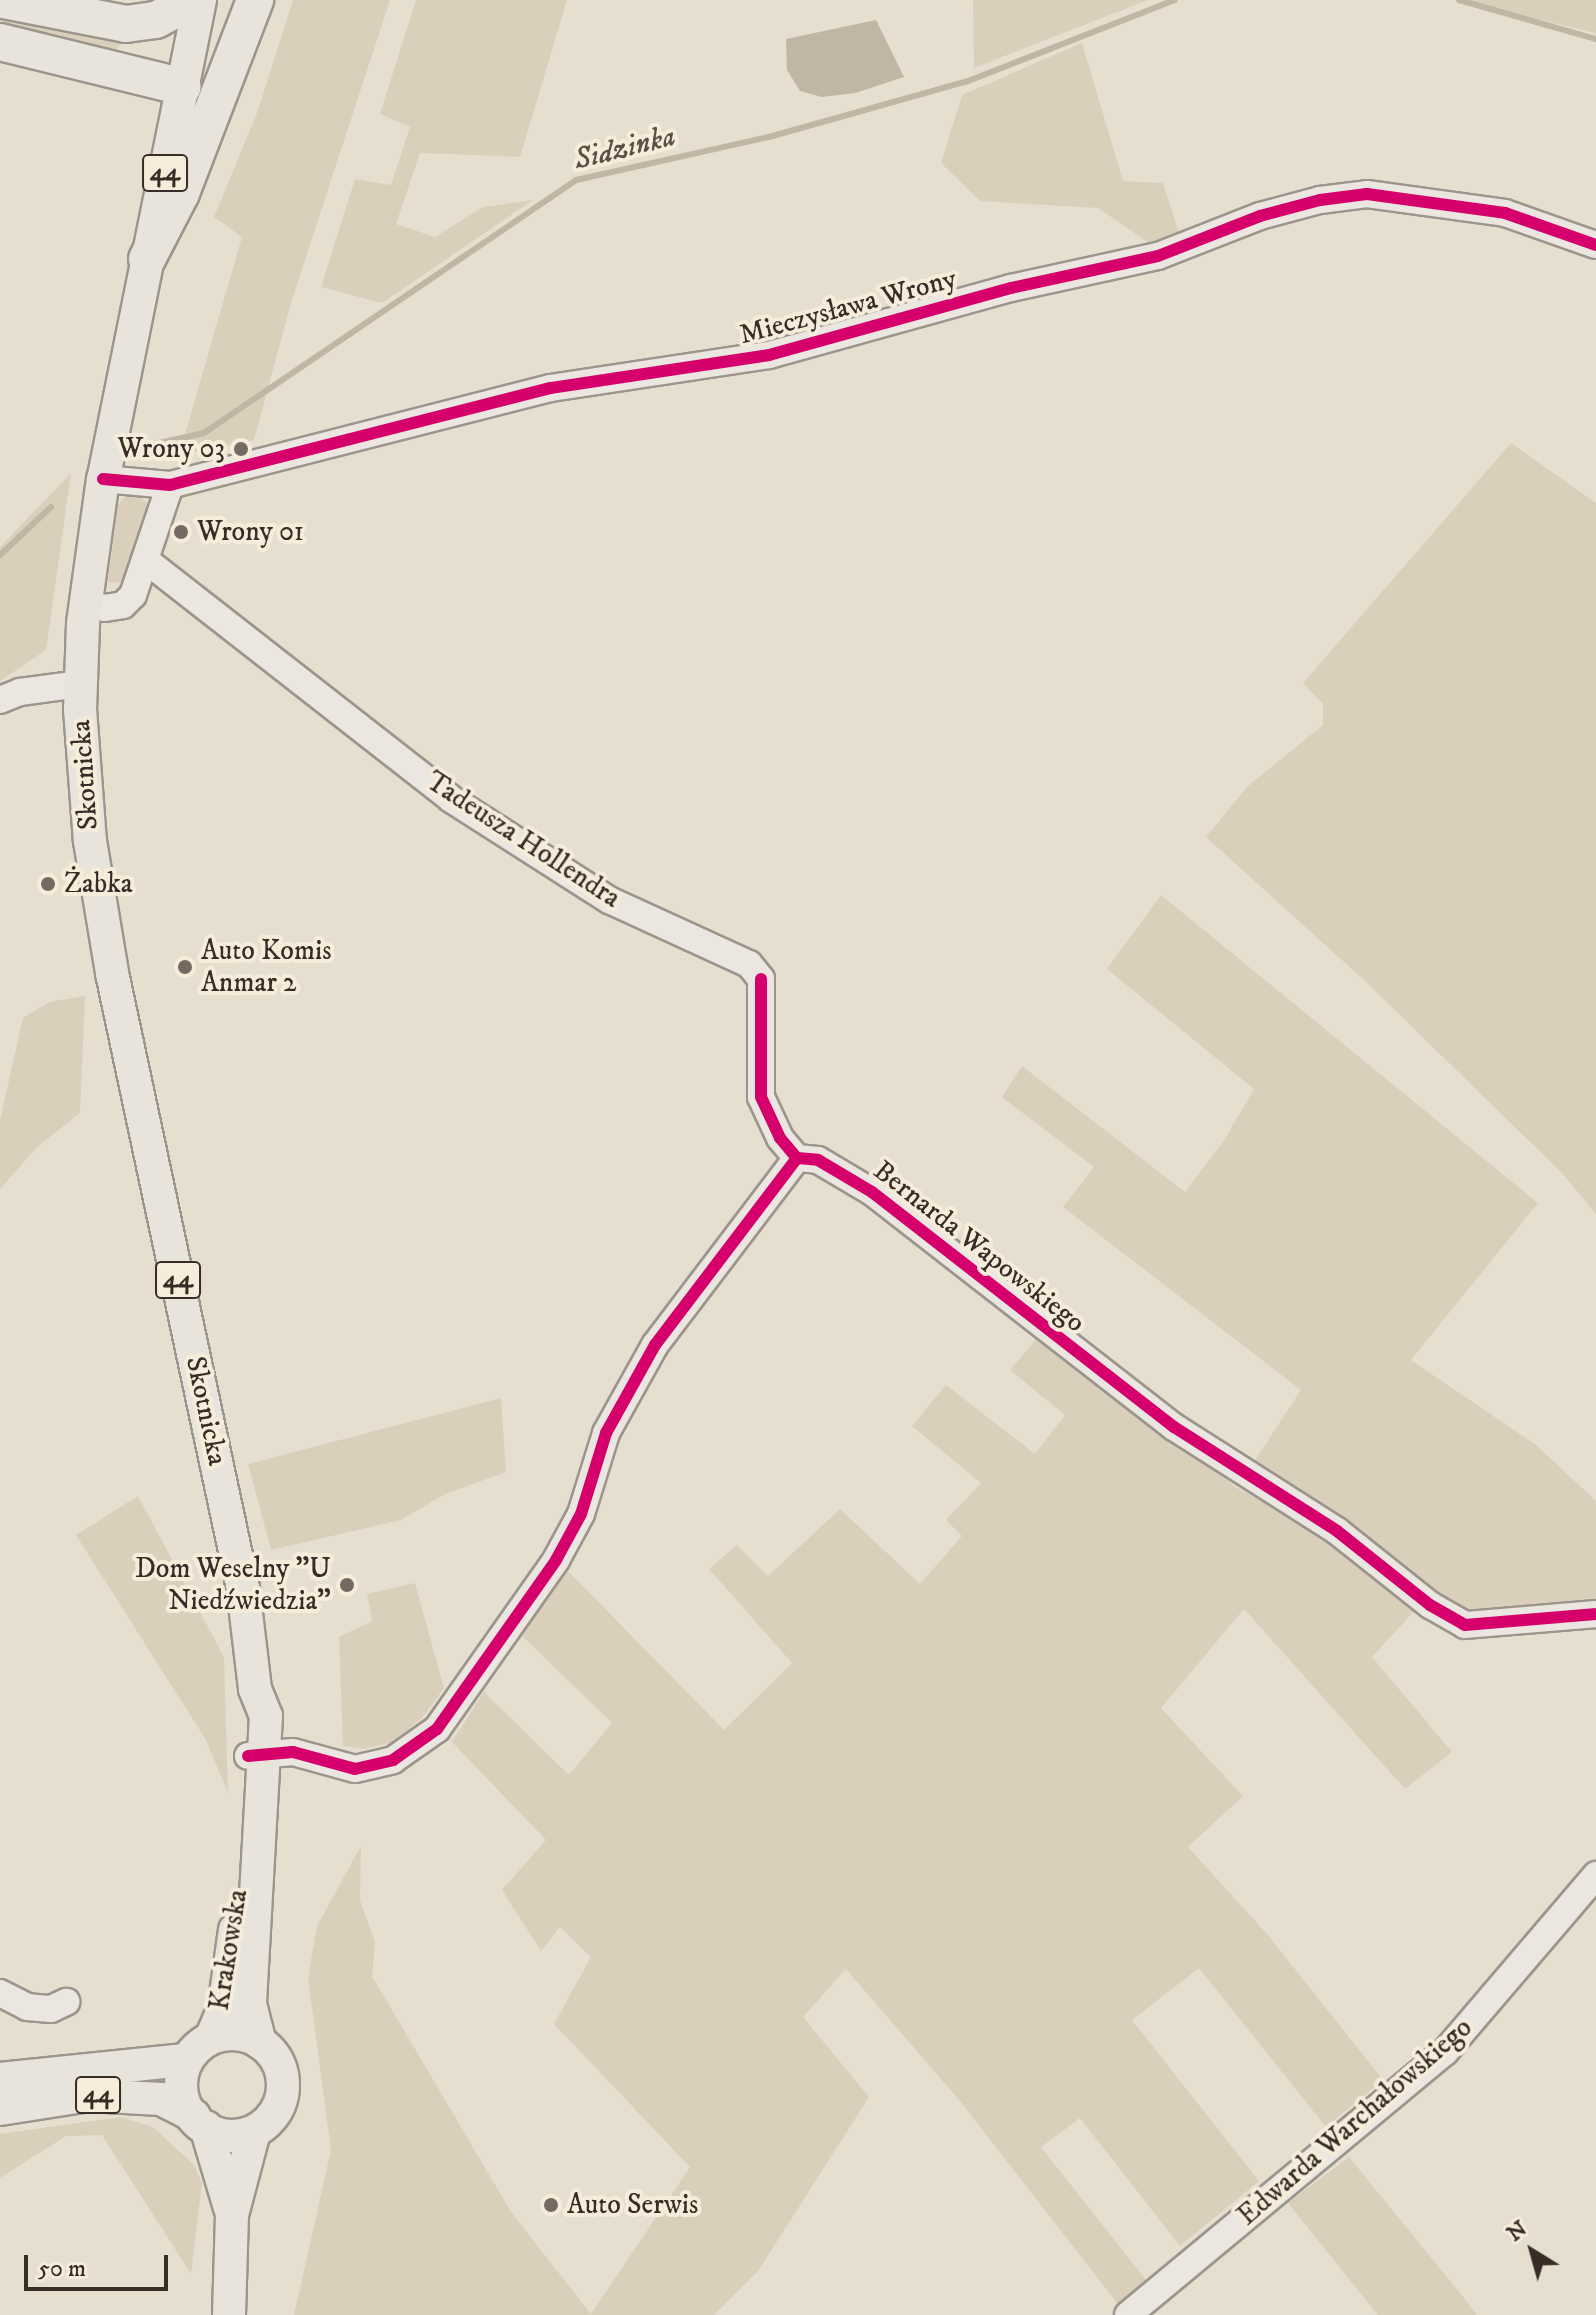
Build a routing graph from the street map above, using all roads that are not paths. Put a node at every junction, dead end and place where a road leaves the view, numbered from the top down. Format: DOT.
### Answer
graph roads {
  1 [pos="4,0"];
  2 [pos="193,0"];
  3 [pos="200,0"];
  4 [pos="255,0"];
  5 [pos="0,42"];
  6 [pos="183,87"];
  7 [pos="1596,245"];
  8 [pos="147,259"];
  9 [pos="103,479"];
  10 [pos="170,485"];
  11 [pos="148,562"];
  12 [pos="85,604"];
  13 [pos="80,684"];
  14 [pos="0,700"];
  15 [pos="797,1158"];
  16 [pos="1596,1614"];
  17 [pos="257,1755"];
  18 [pos="1596,1875"];
  19 [pos="249,1877"];
  20 [pos="0,1993"];
  21 [pos="66,2002"];
  22 [pos="212,2036"];
  23 [pos="260,2043"];
  24 [pos="185,2060"];
  25 [pos="0,2079"];
  26 [pos="0,2109"];
  27 [pos="200,2122"];
  28 [pos="254,2132"];
  29 [pos="232,2215"];
  30 [pos="229,2315"];
  31 [pos="1128,2315"];
  1 -- 2 [label="highway"];
  3 -- 6 [label="main road, Skotnicka / 44"];
  4 -- 8 [label="highway"];
  5 -- 6 [label="highway"];
  6 -- 8 [label="main road, Skotnicka / 44"];
  7 -- 10 [label="street, Mieczysława Wrony"];
  8 -- 9 [label="main road, Skotnicka / 44"];
  9 -- 10 [label="street, Mieczysława Wrony"];
  9 -- 12 [label="main road, Skotnicka / 44"];
  10 -- 11 [label="street"];
  11 -- 12 [label="street"];
  11 -- 15 [label="street, Tadeusza Hollendra"];
  12 -- 13 [label="main road, Skotnicka / 44"];
  13 -- 14 [label="street"];
  13 -- 17 [label="main road, Skotnicka / 44"];
  15 -- 16 [label="street, Bernarda Wapowskiego"];
  15 -- 17 [label="street"];
  17 -- 19 [label="main road, Skotnicka / 44"];
  18 -- 31 [label="street, Edwarda Warchałowskiego"];
  19 -- 22 [label="main road, Krakowska / 44"];
  19 -- 23 [label="main road, Krakowska / 44"];
  20 -- 21 [label="street"];
  22 -- 23 [label="main road"];
  22 -- 24 [label="main road, 44"];
  23 -- 28 [label="main road, 44"];
  24 -- 25 [label="main road, 44"];
  24 -- 27 [label="main road"];
  26 -- 27 [label="main road, 44"];
  27 -- 28 [label="main road, 44"];
  27 -- 29 [label="main road"];
  28 -- 29 [label="main road"];
  29 -- 30 [label="main road"];
}
